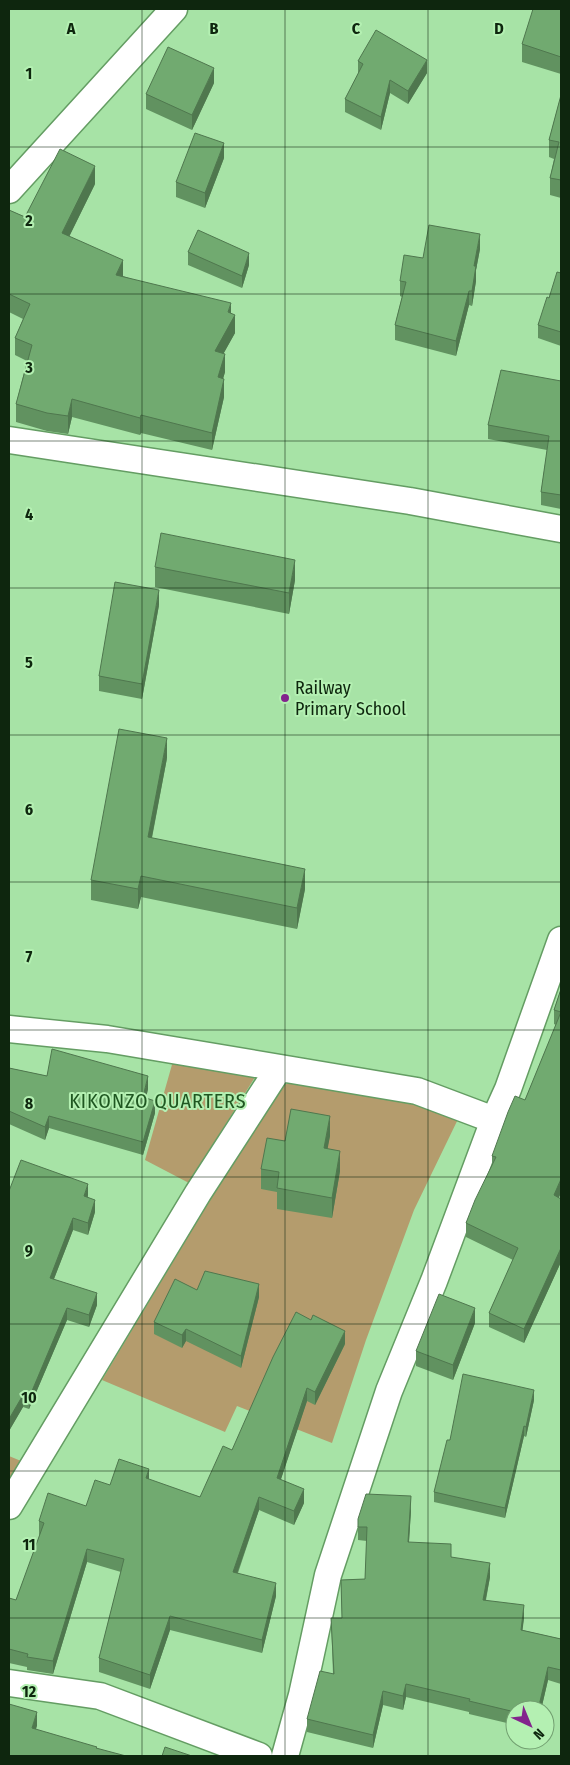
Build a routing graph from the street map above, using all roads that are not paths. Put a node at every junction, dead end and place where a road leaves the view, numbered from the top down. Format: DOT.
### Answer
graph roads {
  1 [pos="174,9"];
  2 [pos="9,190"];
  3 [pos="9,440"];
  4 [pos="561,529"];
  5 [pos="561,940"];
  6 [pos="9,1029"];
  7 [pos="279,1068"];
  8 [pos="494,1120"];
  9 [pos="9,1506"];
  10 [pos="9,1684"];
  11 [pos="259,1756"];
  12 [pos="285,1756"];
  1 -- 2 [label="street"];
  3 -- 4 [label="street"];
  5 -- 8 [label="street"];
  6 -- 7 [label="street"];
  7 -- 8 [label="street"];
  7 -- 9 [label="street"];
  8 -- 12 [label="street"];
  10 -- 11 [label="street"];
}
